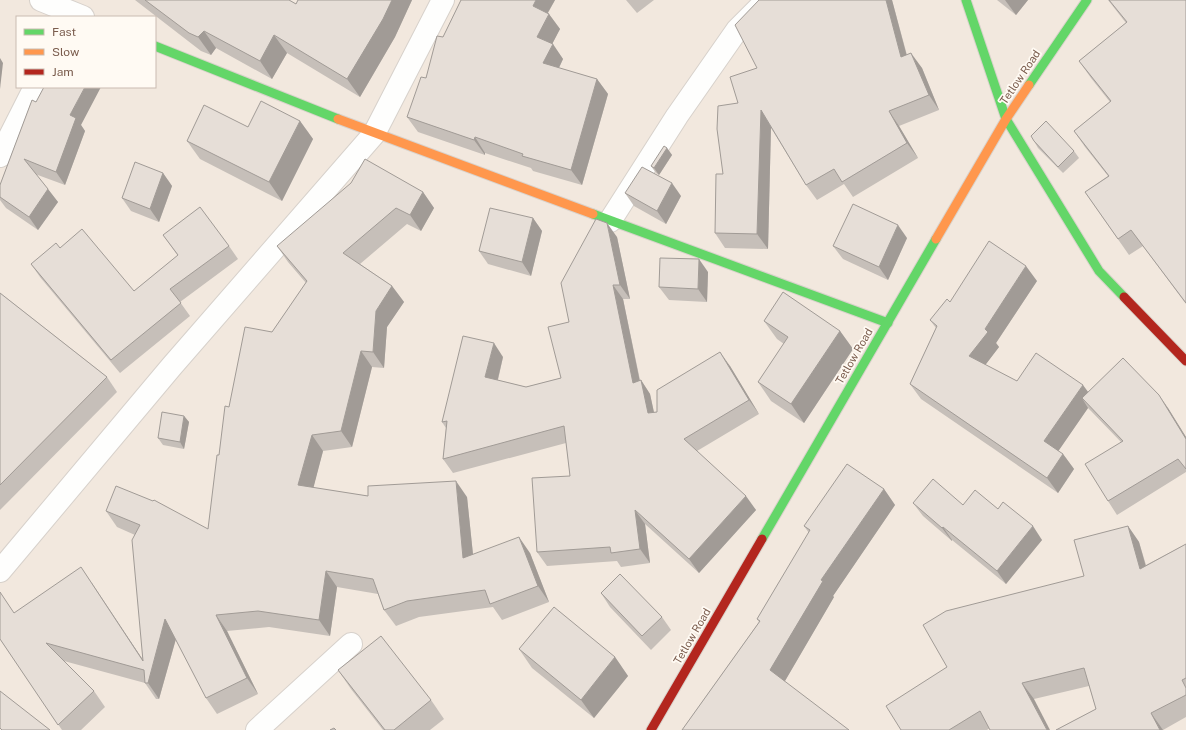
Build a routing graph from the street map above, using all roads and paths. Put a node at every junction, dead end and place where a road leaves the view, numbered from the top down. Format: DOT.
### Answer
graph roads {
  1 [pos="40,0"];
  2 [pos="443,0"];
  3 [pos="766,0"];
  4 [pos="966,0"];
  5 [pos="1087,0"];
  6 [pos="77,12"];
  7 [pos="156,46"];
  8 [pos="34,88"];
  9 [pos="1006,119"];
  10 [pos="374,134"];
  11 [pos="0,156"];
  12 [pos="610,221"];
  13 [pos="888,323"];
  14 [pos="1186,361"];
  15 [pos="0,571"];
  16 [pos="351,644"];
  17 [pos="257,730"];
  18 [pos="651,730"];
  1 -- 6 [label="street"];
  2 -- 10 [label="street"];
  3 -- 12 [label="street"];
  4 -- 9 [label="street"];
  5 -- 9 [label="street, Tetlow Road"];
  7 -- 10 [label="street"];
  8 -- 11 [label="street"];
  9 -- 13 [label="street, Tetlow Road"];
  9 -- 14 [label="street"];
  10 -- 12 [label="street"];
  10 -- 15 [label="street"];
  12 -- 13 [label="street"];
  13 -- 18 [label="street, Tetlow Road"];
  16 -- 17 [label="street"];
}
